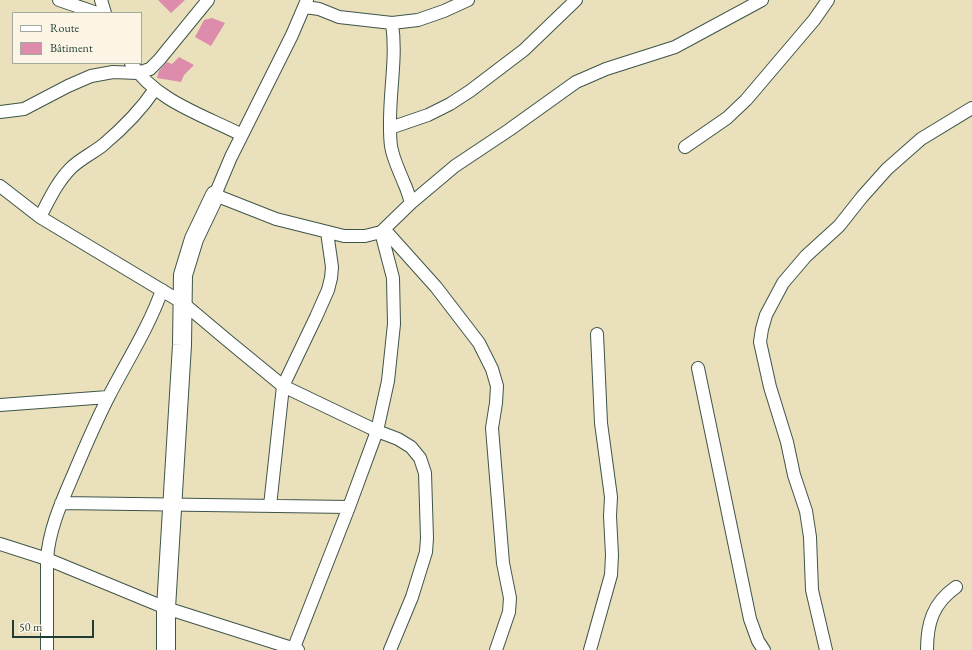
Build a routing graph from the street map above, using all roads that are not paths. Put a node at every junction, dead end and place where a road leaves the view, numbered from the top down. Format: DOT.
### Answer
graph roads {
  1 [pos="59,0"];
  2 [pos="101,0"];
  3 [pos="208,0"];
  4 [pos="468,0"];
  5 [pos="576,0"];
  6 [pos="762,0"];
  7 [pos="828,0"];
  8 [pos="306,4"];
  9 [pos="94,12"];
  10 [pos="105,12"];
  11 [pos="392,23"];
  12 [pos="135,68"];
  13 [pos="155,89"];
  14 [pos="972,108"];
  15 [pos="0,112"];
  16 [pos="390,128"];
  17 [pos="242,135"];
  18 [pos="685,147"];
  19 [pos="0,186"];
  20 [pos="215,195"];
  21 [pos="412,203"];
  22 [pos="40,217"];
  23 [pos="382,231"];
  24 [pos="327,232"];
  25 [pos="162,290"];
  26 [pos="183,303"];
  27 [pos="597,334"];
  28 [pos="698,368"];
  29 [pos="283,386"];
  30 [pos="108,397"];
  31 [pos="0,405"];
  32 [pos="377,431"];
  33 [pos="61,503"];
  34 [pos="172,506"];
  35 [pos="270,506"];
  36 [pos="349,507"];
  37 [pos="0,544"];
  38 [pos="47,559"];
  39 [pos="956,587"];
  40 [pos="166,608"];
  41 [pos="295,649"];
  42 [pos="47,650"];
  43 [pos="166,650"];
  44 [pos="390,650"];
  45 [pos="496,650"];
  46 [pos="590,650"];
  47 [pos="764,650"];
  48 [pos="826,650"];
  49 [pos="927,650"];
  1 -- 9 [label="street"];
  2 -- 10 [label="street"];
  3 -- 12 [label="street"];
  4 -- 11 [label="street"];
  5 -- 16 [label="street"];
  6 -- 21 [label="street"];
  7 -- 18 [label="street"];
  8 -- 11 [label="street"];
  8 -- 17 [label="street"];
  11 -- 16 [label="street"];
  12 -- 13 [label="street"];
  12 -- 15 [label="street"];
  13 -- 17 [label="street"];
  13 -- 22 [label="street"];
  14 -- 48 [label="street"];
  16 -- 21 [label="street"];
  17 -- 20 [label="street"];
  19 -- 22 [label="street"];
  20 -- 24 [label="street"];
  20 -- 26 [label="street"];
  21 -- 23 [label="street"];
  22 -- 25 [label="street"];
  23 -- 24 [label="street"];
  23 -- 32 [label="street"];
  23 -- 45 [label="street"];
  24 -- 29 [label="street"];
  25 -- 26 [label="street"];
  25 -- 30 [label="street"];
  26 -- 29 [label="street"];
  26 -- 34 [label="street"];
  27 -- 46 [label="street"];
  28 -- 47 [label="street"];
  29 -- 32 [label="street"];
  29 -- 35 [label="street"];
  30 -- 31 [label="street"];
  30 -- 33 [label="street"];
  32 -- 36 [label="street"];
  32 -- 44 [label="street"];
  33 -- 34 [label="street"];
  33 -- 38 [label="street"];
  34 -- 35 [label="street"];
  34 -- 40 [label="street"];
  35 -- 36 [label="street"];
  36 -- 41 [label="street"];
  37 -- 38 [label="street"];
  38 -- 40 [label="street"];
  38 -- 42 [label="street"];
  39 -- 49 [label="street"];
  40 -- 41 [label="street"];
  40 -- 43 [label="street"];
}
